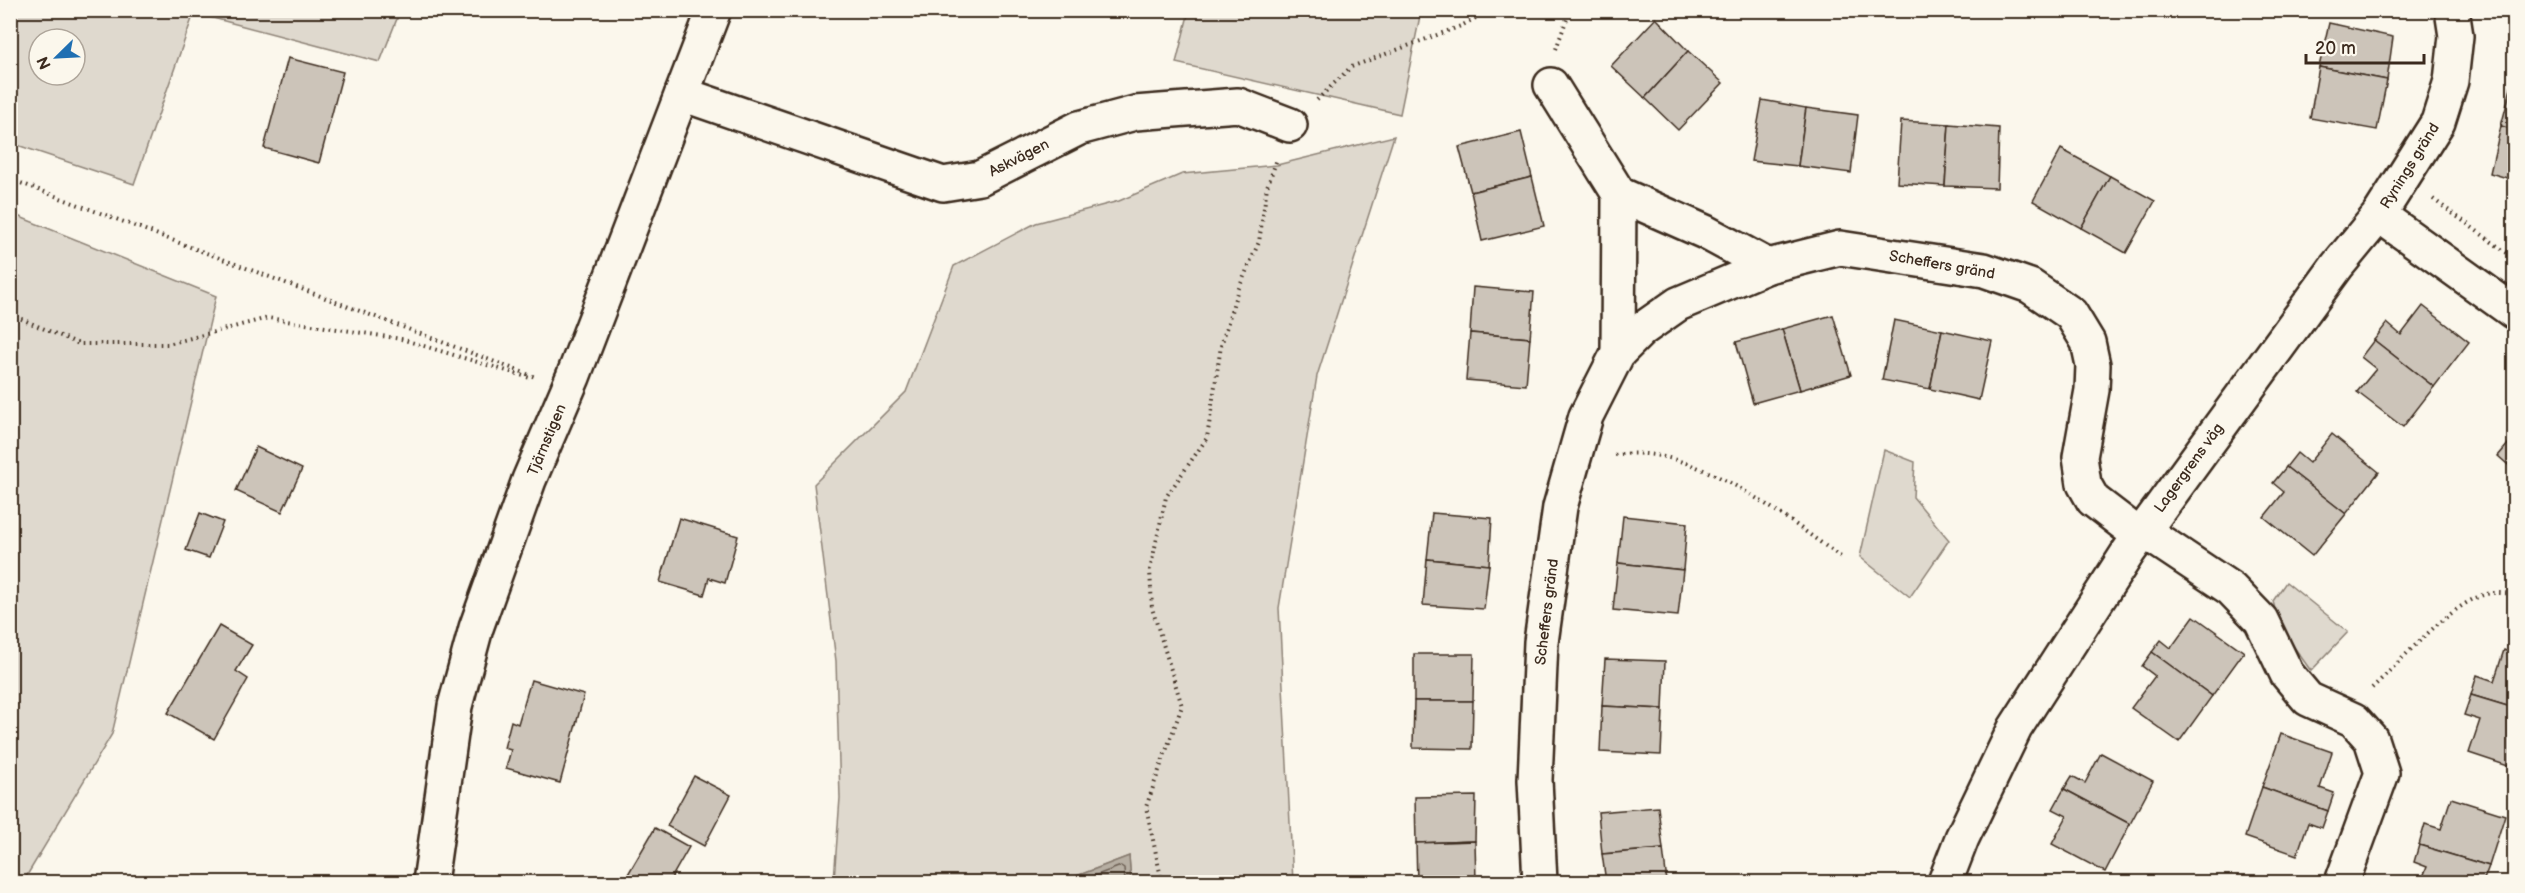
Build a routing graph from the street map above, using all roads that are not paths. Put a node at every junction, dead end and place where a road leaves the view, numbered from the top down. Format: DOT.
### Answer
graph roads {
  1 [pos="714,10"];
  2 [pos="2452,10"];
  3 [pos="1551,86"];
  4 [pos="682,94"];
  5 [pos="1290,125"];
  6 [pos="1619,194"];
  7 [pos="2379,215"];
  8 [pos="1768,266"];
  9 [pos="2514,312"];
  10 [pos="1618,353"];
  11 [pos="2142,533"];
  12 [pos="430,882"];
  13 [pos="1540,882"];
  14 [pos="1945,882"];
  15 [pos="2342,882"];
  1 -- 4 [label="street, Tjärnstigen"];
  2 -- 7 [label="street, Rynings gränd"];
  3 -- 6 [label="street"];
  4 -- 5 [label="street, Askvägen"];
  4 -- 12 [label="street, Tjärnstigen"];
  6 -- 8 [label="street"];
  6 -- 10 [label="street, Scheffers gränd"];
  7 -- 9 [label="street"];
  7 -- 11 [label="street, Lagergrens väg"];
  8 -- 10 [label="street, Scheffers gränd"];
  8 -- 11 [label="street, Scheffers gränd"];
  10 -- 13 [label="street, Scheffers gränd"];
  11 -- 14 [label="street, Lagergrens väg"];
  11 -- 15 [label="street, Scheffers gränd"];
}
